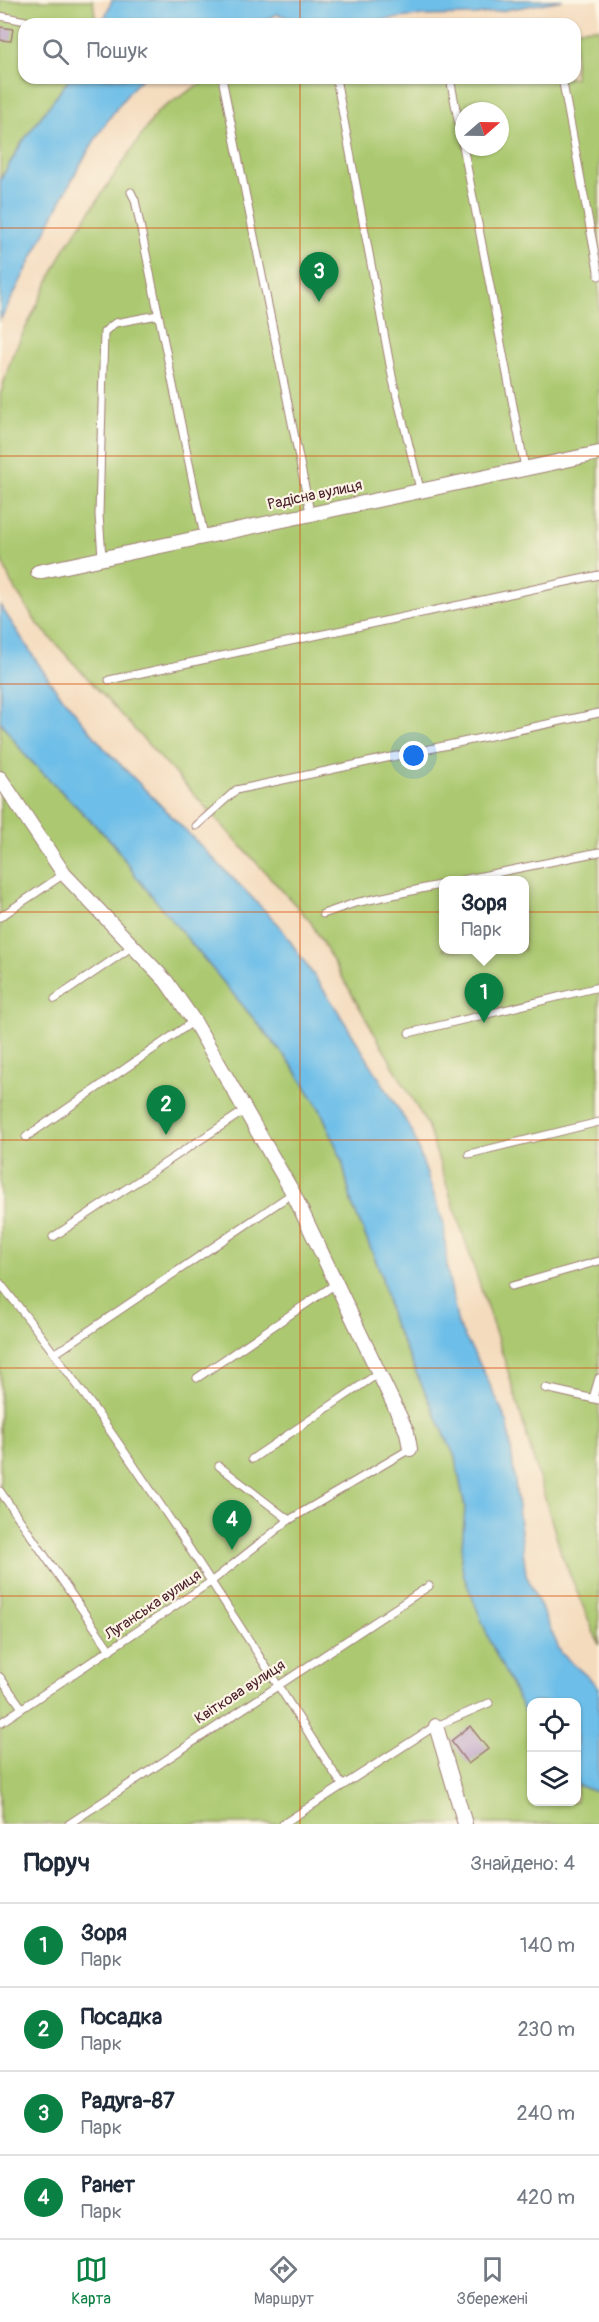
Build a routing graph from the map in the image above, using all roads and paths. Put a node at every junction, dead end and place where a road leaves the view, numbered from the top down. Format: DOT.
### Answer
graph roads {
  1 [pos="0,16"];
  2 [pos="18,19"];
  3 [pos="223,84"];
  4 [pos="337,84"];
  5 [pos="451,84"];
  6 [pos="563,84"];
  7 [pos="131,192"];
  8 [pos="599,276"];
  9 [pos="158,315"];
  10 [pos="599,453"];
  11 [pos="525,468"];
  12 [pos="420,489"];
  13 [pos="310,512"];
  14 [pos="204,536"];
  15 [pos="102,557"];
  16 [pos="38,572"];
  17 [pos="599,575"];
  18 [pos="109,680"];
  19 [pos="599,713"];
  20 [pos="3,788"];
  21 [pos="196,826"];
  22 [pos="599,852"];
  23 [pos="64,874"];
  24 [pos="482,876"];
  25 [pos="439,885"];
  26 [pos="323,914"];
  27 [pos="0,917"];
  28 [pos="133,946"];
  29 [pos="599,987"];
  30 [pos="55,999"];
  31 [pos="194,1021"];
  32 [pos="409,1033"];
  33 [pos="247,1109"];
  34 [pos="599,1122"];
  35 [pos="26,1137"];
  36 [pos="469,1154"];
  37 [pos="293,1193"];
  38 [pos="53,1237"];
  39 [pos="599,1260"];
  40 [pos="0,1283"];
  41 [pos="337,1283"];
  42 [pos="512,1286"];
  43 [pos="56,1353"];
  44 [pos="380,1373"];
  45 [pos="197,1378"];
  46 [pos="599,1378"];
  47 [pos="545,1388"];
  48 [pos="596,1399"];
  49 [pos="410,1449"];
  50 [pos="252,1459"];
  51 [pos="219,1466"];
  52 [pos="0,1491"];
  53 [pos="289,1520"];
  54 [pos="212,1581"];
  55 [pos="429,1586"];
  56 [pos="110,1650"];
  57 [pos="0,1677"];
  58 [pos="278,1686"];
  59 [pos="489,1703"];
  60 [pos="22,1708"];
  61 [pos="0,1724"];
  62 [pos="436,1726"];
  63 [pos="342,1785"];
  64 [pos="69,1824"];
  65 [pos="283,1824"];
  66 [pos="465,1824"];
  1 -- 2 [label="lane"];
  3 -- 13 [label="lane"];
  4 -- 12 [label="lane"];
  5 -- 11 [label="lane"];
  6 -- 8 [label="lane"];
  7 -- 9 [label="lane"];
  9 -- 14 [label="lane"];
  9 -- 15 [label="lane"];
  10 -- 11 [label="street, Радісна вулиця"];
  11 -- 12 [label="street, Радісна вулиця"];
  12 -- 13 [label="street, Радісна вулиця"];
  13 -- 14 [label="street, Радісна вулиця"];
  14 -- 15 [label="street, Радісна вулиця"];
  15 -- 16 [label="street, Радісна вулиця"];
  17 -- 18 [label="lane"];
  19 -- 21 [label="lane"];
  20 -- 23 [label="street"];
  22 -- 24 [label="lane"];
  23 -- 27 [label="lane"];
  23 -- 28 [label="street"];
  25 -- 26 [label="lane"];
  28 -- 30 [label="lane"];
  28 -- 31 [label="street"];
  29 -- 32 [label="lane"];
  31 -- 33 [label="street"];
  31 -- 35 [label="lane"];
  33 -- 37 [label="street"];
  33 -- 38 [label="lane"];
  34 -- 36 [label="lane"];
  37 -- 41 [label="street"];
  37 -- 43 [label="lane"];
  39 -- 42 [label="lane"];
  40 -- 43 [label="lane"];
  41 -- 44 [label="street"];
  41 -- 45 [label="lane"];
  43 -- 54 [label="lane"];
  44 -- 49 [label="street"];
  44 -- 50 [label="lane"];
  46 -- 48 [label="lane"];
  47 -- 48 [label="lane"];
  49 -- 53 [label="lane, Луганська вулиця"];
  51 -- 53 [label="lane"];
  52 -- 56 [label="lane"];
  53 -- 54 [label="lane, Луганська вулиця"];
  54 -- 56 [label="lane, Луганська вулиця"];
  54 -- 58 [label="lane"];
  55 -- 58 [label="lane, Квіткова вулиця"];
  56 -- 60 [label="lane, Луганська вулиця"];
  57 -- 60 [label="lane"];
  58 -- 63 [label="lane"];
  58 -- 64 [label="lane, Квіткова вулиця"];
  59 -- 62 [label="lane"];
  60 -- 61 [label="lane, Луганська вулиця"];
  62 -- 63 [label="lane"];
  62 -- 66 [label="street"];
  63 -- 65 [label="lane"];
}
